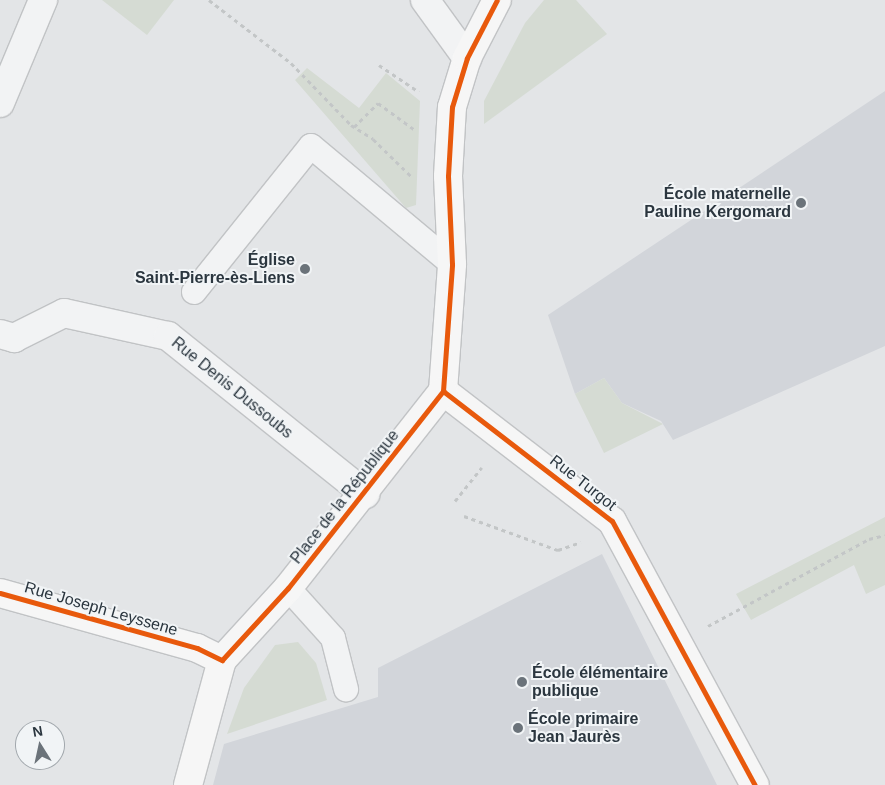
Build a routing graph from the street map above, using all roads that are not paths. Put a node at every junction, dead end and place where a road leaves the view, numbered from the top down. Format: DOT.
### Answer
graph roads {
  1 [pos="43,0"];
  2 [pos="425,0"];
  3 [pos="496,0"];
  4 [pos="467,58"];
  5 [pos="0,103"];
  6 [pos="452,264"];
  7 [pos="194,292"];
  8 [pos="0,334"];
  9 [pos="443,391"];
  10 [pos="365,494"];
  11 [pos="288,588"];
  12 [pos="0,593"];
  13 [pos="222,660"];
  14 [pos="346,689"];
  15 [pos="188,785"];
  16 [pos="755,785"];
  1 -- 5 [label="street"];
  2 -- 4 [label="street"];
  3 -- 4 [label="main road"];
  4 -- 6 [label="main road"];
  6 -- 7 [label="lane"];
  6 -- 9 [label="main road"];
  8 -- 10 [label="street, Rue Denis Dussoubs"];
  9 -- 10 [label="main road, Place de la République"];
  9 -- 16 [label="main road, Rue Turgot"];
  10 -- 11 [label="main road, Place de la République"];
  11 -- 13 [label="main road, Place de la République"];
  11 -- 14 [label="lane"];
  12 -- 13 [label="main road, Rue Joseph Leyssene"];
  13 -- 15 [label="main road"];
}
